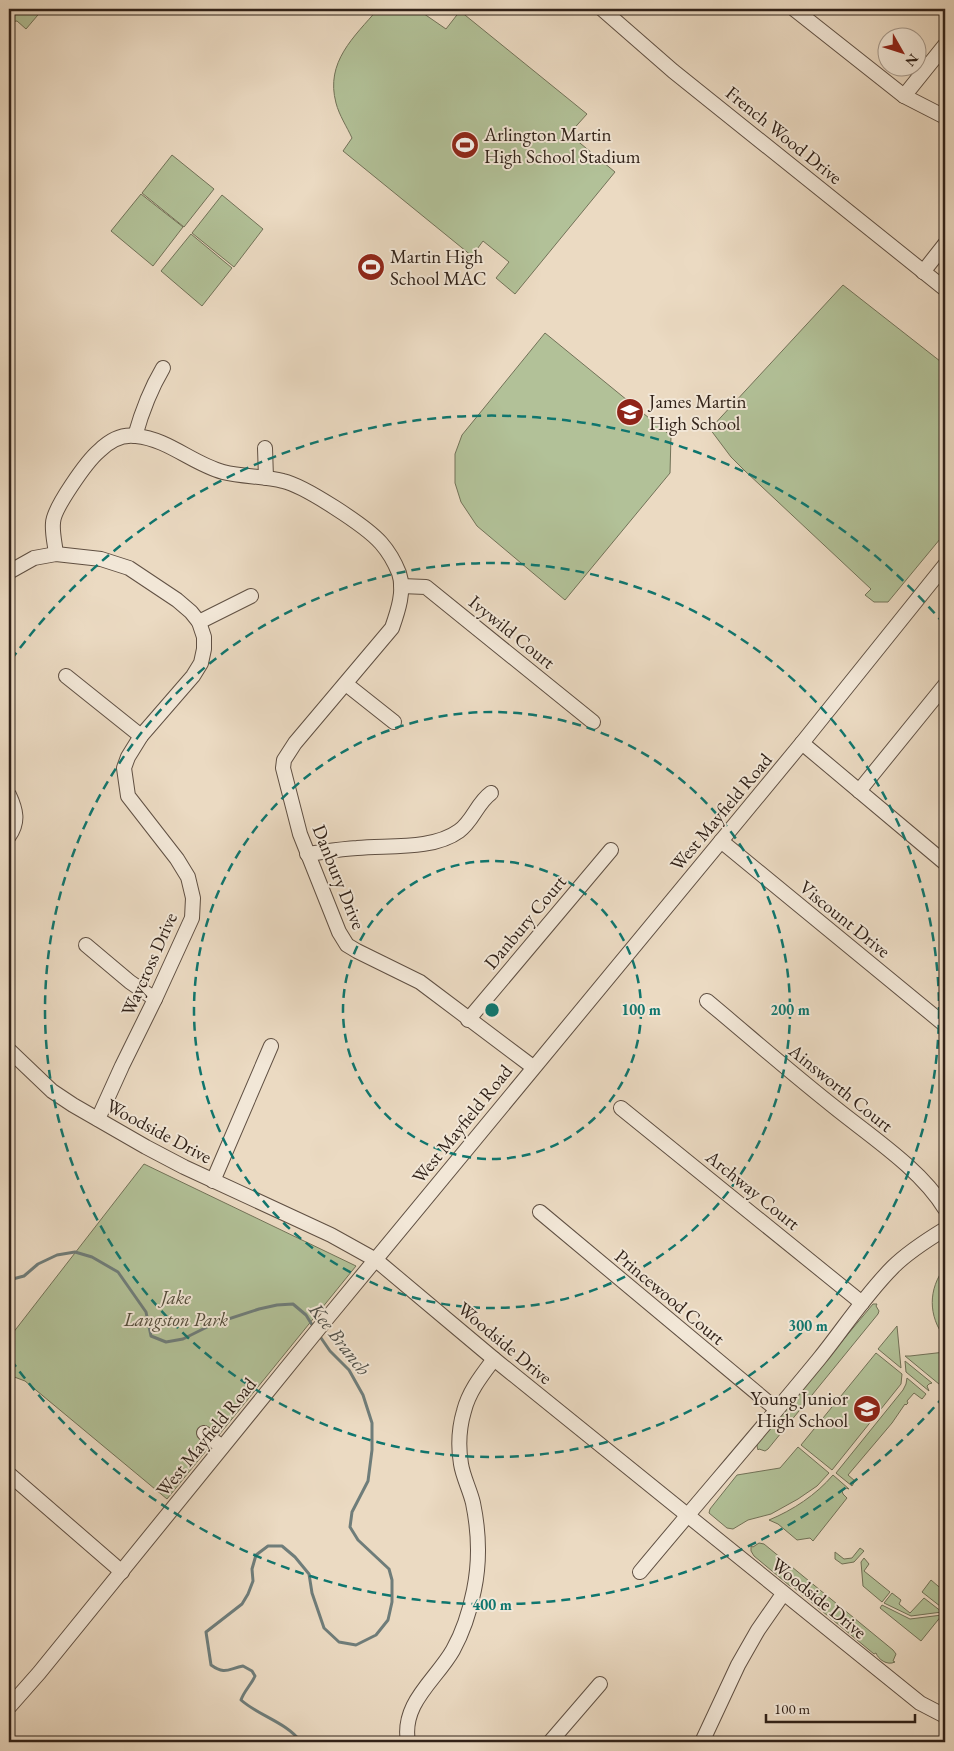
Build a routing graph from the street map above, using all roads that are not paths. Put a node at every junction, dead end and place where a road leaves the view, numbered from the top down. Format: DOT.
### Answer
graph roads {
  1 [pos="602,9"];
  2 [pos="794,9"];
  3 [pos="945,45"];
  4 [pos="904,96"];
  5 [pos="945,117"];
  6 [pos="945,244"];
  7 [pos="923,272"];
  8 [pos="945,289"];
  9 [pos="163,368"];
  10 [pos="135,436"];
  11 [pos="265,448"];
  12 [pos="266,478"];
  13 [pos="56,554"];
  14 [pos="945,565"];
  15 [pos="9,572"];
  16 [pos="401,586"];
  17 [pos="251,596"];
  18 [pos="199,622"];
  19 [pos="66,676"];
  20 [pos="346,684"];
  21 [pos="945,685"];
  22 [pos="394,722"];
  23 [pos="594,722"];
  24 [pos="141,736"];
  25 [pos="802,743"];
  26 [pos="859,791"];
  27 [pos="491,793"];
  28 [pos="9,795"];
  29 [pos="9,836"];
  30 [pos="721,841"];
  31 [pos="611,850"];
  32 [pos="307,854"];
  33 [pos="945,863"];
  34 [pos="86,944"];
  35 [pos="156,999"];
  36 [pos="707,1001"];
  37 [pos="468,1020"];
  38 [pos="945,1025"];
  39 [pos="271,1046"];
  40 [pos="9,1050"];
  41 [pos="534,1067"];
  42 [pos="621,1108"];
  43 [pos="98,1119"];
  44 [pos="213,1180"];
  45 [pos="945,1208"];
  46 [pos="540,1212"];
  47 [pos="945,1229"];
  48 [pos="376,1260"];
  49 [pos="862,1303"];
  50 [pos="494,1359"];
  51 [pos="776,1409"];
  52 [pos="204,1433"];
  53 [pos="222,1447"];
  54 [pos="9,1474"];
  55 [pos="687,1515"];
  56 [pos="122,1572"];
  57 [pos="640,1572"];
  58 [pos="783,1594"];
  59 [pos="600,1684"];
  60 [pos="9,1707"];
  61 [pos="945,1716"];
  62 [pos="408,1742"];
  63 [pos="550,1742"];
  64 [pos="702,1742"];
  1 -- 7 [label="street, French Wood Drive"];
  2 -- 4 [label="street"];
  3 -- 4 [label="street"];
  4 -- 5 [label="street"];
  6 -- 7 [label="street"];
  7 -- 8 [label="street, French Wood Drive"];
  9 -- 10 [label="street"];
  10 -- 12 [label="street, Danbury Drive"];
  10 -- 13 [label="street"];
  11 -- 12 [label="street"];
  12 -- 16 [label="street, Danbury Drive"];
  13 -- 15 [label="street"];
  13 -- 18 [label="street"];
  14 -- 25 [label="street, West Mayfield Road"];
  16 -- 20 [label="street, Danbury Drive"];
  16 -- 23 [label="street, Ivywild Court"];
  17 -- 18 [label="street"];
  18 -- 24 [label="street, Waycross Drive"];
  19 -- 24 [label="street"];
  20 -- 22 [label="street"];
  20 -- 32 [label="street, Danbury Drive"];
  21 -- 26 [label="street"];
  24 -- 35 [label="street, Waycross Drive"];
  25 -- 26 [label="street"];
  25 -- 30 [label="street, West Mayfield Road"];
  26 -- 33 [label="street"];
  27 -- 32 [label="street"];
  28 -- 29 [label="street"];
  30 -- 38 [label="street, Viscount Drive"];
  30 -- 41 [label="street, West Mayfield Road"];
  31 -- 37 [label="street, Danbury Court"];
  32 -- 37 [label="street, Danbury Drive"];
  34 -- 35 [label="street"];
  35 -- 43 [label="street, Waycross Drive"];
  36 -- 45 [label="street, Ainsworth Court"];
  37 -- 41 [label="street, Danbury Drive"];
  39 -- 44 [label="street"];
  40 -- 43 [label="street, Woodside Drive"];
  41 -- 48 [label="street, West Mayfield Road"];
  42 -- 49 [label="street, Archway Court"];
  43 -- 44 [label="street, Woodside Drive"];
  44 -- 48 [label="street, Woodside Drive"];
  46 -- 51 [label="street, Princewood Court"];
  47 -- 49 [label="street"];
  48 -- 50 [label="street, Woodside Drive"];
  48 -- 53 [label="street, West Mayfield Road"];
  49 -- 51 [label="street"];
  50 -- 55 [label="street, Woodside Drive"];
  50 -- 62 [label="street"];
  51 -- 55 [label="street"];
  52 -- 53 [label="street"];
  53 -- 56 [label="street, West Mayfield Road"];
  54 -- 56 [label="street"];
  55 -- 57 [label="street"];
  55 -- 58 [label="street, Woodside Drive"];
  56 -- 60 [label="street, West Mayfield Road"];
  58 -- 61 [label="street, Woodside Drive"];
  58 -- 64 [label="street"];
  59 -- 63 [label="street"];
}
